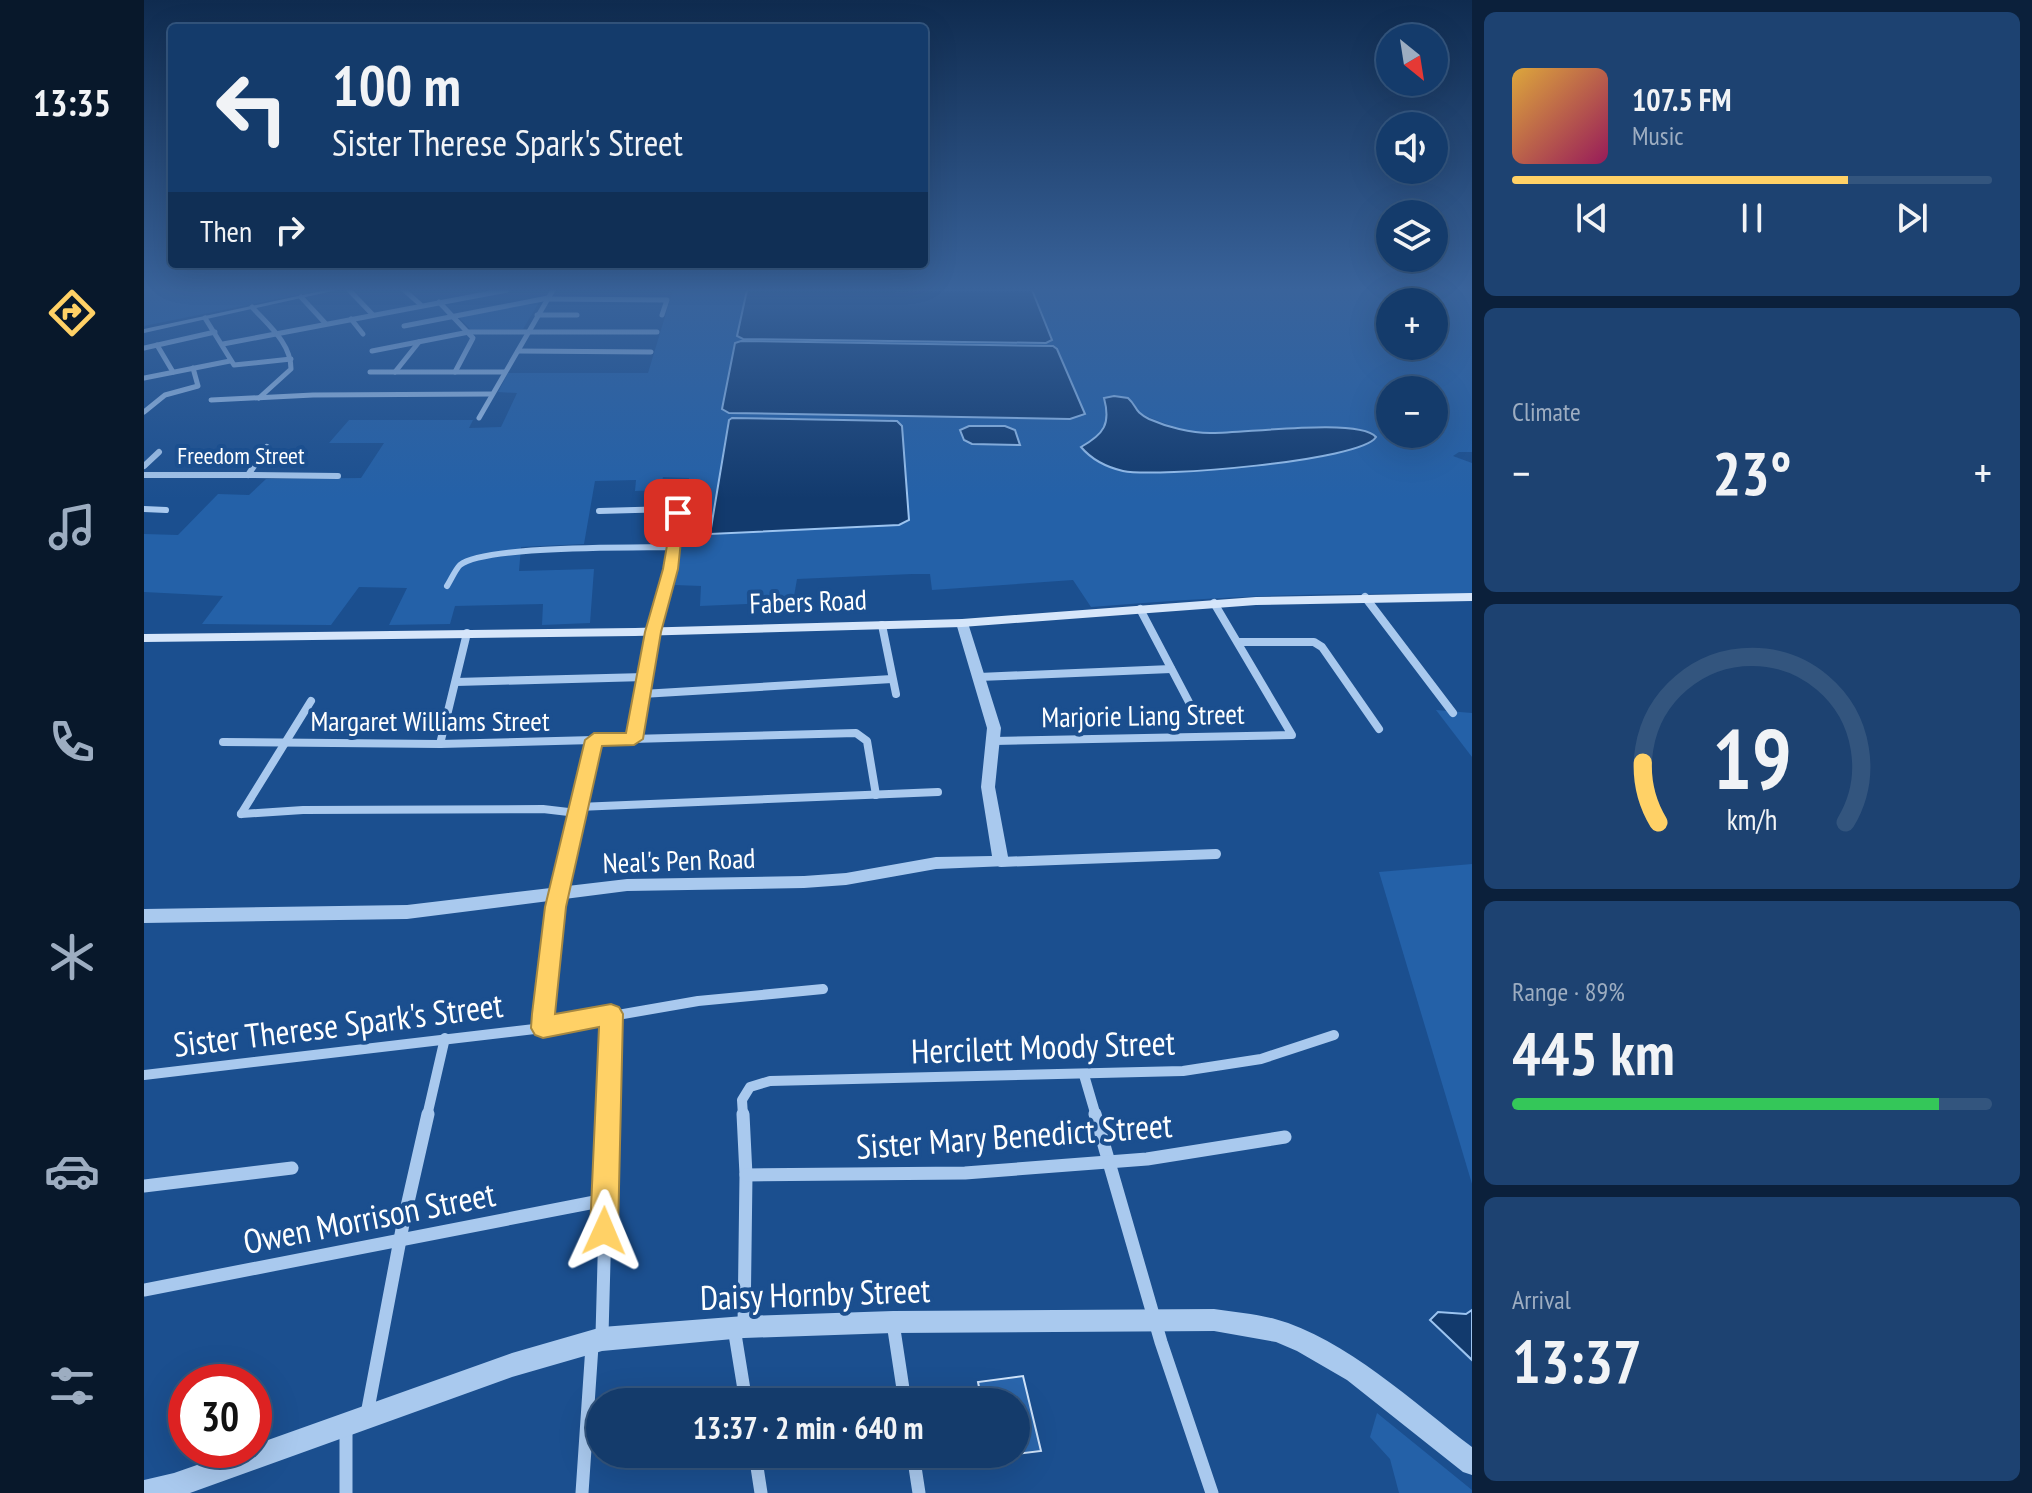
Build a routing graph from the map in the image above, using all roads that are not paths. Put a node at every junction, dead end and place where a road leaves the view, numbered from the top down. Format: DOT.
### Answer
graph roads {
  1 [pos="291,359"];
  2 [pos="166,360"];
  3 [pos="286,360"];
  4 [pos="405,360"];
  5 [pos="462,360"];
  6 [pos="512,360"];
  7 [pos="230,361"];
  8 [pos="193,368"];
  9 [pos="173,372"];
  10 [pos="370,372"];
  11 [pos="395,372"];
  12 [pos="455,372"];
  13 [pos="504,372"];
  14 [pos="144,378"];
  15 [pos="491,394"];
  16 [pos="259,398"];
  17 [pos="211,400"];
  18 [pos="144,412"];
  19 [pos="479,418"];
  20 [pos="267,447"];
  21 [pos="159,452"];
  22 [pos="144,466"];
  23 [pos="144,475"];
  24 [pos="248,475"];
  25 [pos="338,476"];
  26 [pos="144,509"];
  27 [pos="166,510"];
  28 [pos="599,511"];
  29 [pos="675,547"];
  30 [pos="447,586"];
  31 [pos="1365,597"];
  32 [pos="1472,597"];
  33 [pos="1214,603"];
  34 [pos="1140,609"];
  35 [pos="962,623"];
  36 [pos="882,625"];
  37 [pos="653,632"];
  38 [pos="467,633"];
  39 [pos="144,638"];
  40 [pos="1238,642"];
  41 [pos="1171,669"];
  42 [pos="645,677"];
  43 [pos="979,677"];
  44 [pos="892,679"];
  45 [pos="456,682"];
  46 [pos="642,694"];
  47 [pos="896,694"];
  48 [pos="311,701"];
  49 [pos="1191,706"];
  50 [pos="1453,713"];
  51 [pos="1379,729"];
  52 [pos="634,739"];
  53 [pos="594,740"];
  54 [pos="994,741"];
  55 [pos="223,742"];
  56 [pos="285,743"];
  57 [pos="440,744"];
  58 [pos="938,792"];
  59 [pos="876,795"];
  60 [pos="577,810"];
  61 [pos="1216,854"];
  62 [pos="1001,862"];
  63 [pos="558,894"];
  64 [pos="144,916"];
  65 [pos="823,989"];
  66 [pos="611,1014"];
  67 [pos="543,1028"];
  68 [pos="1334,1035"];
  69 [pos="445,1038"];
  70 [pos="144,1075"];
  71 [pos="1084,1075"];
  72 [pos="1285,1137"];
  73 [pos="1108,1161"];
  74 [pos="292,1168"];
  75 [pos="746,1175"];
  76 [pos="144,1186"];
  77 [pos="605,1200"];
  78 [pos="400,1238"];
  79 [pos="144,1290"];
  80 [pos="1157,1320"];
  81 [pos="893,1322"];
  82 [pos="739,1328"];
  83 [pos="597,1341"];
  84 [pos="745,1388"];
  85 [pos="903,1388"];
  86 [pos="356,1422"];
  87 [pos="1472,1463"];
  88 [pos="757,1468"];
  89 [pos="915,1468"];
  90 [pos="144,1493"];
  91 [pos="346,1493"];
  92 [pos="582,1493"];
  93 [pos="761,1493"];
  94 [pos="919,1493"];
  95 [pos="1212,1493"];
  1 -- 16 [label="street"];
  2 -- 9 [label="street"];
  3 -- 7 [label="street"];
  4 -- 11 [label="street"];
  5 -- 12 [label="street"];
  6 -- 13 [label="street"];
  7 -- 8 [label="street"];
  8 -- 9 [label="street"];
  8 -- 18 [label="street"];
  9 -- 14 [label="street"];
  10 -- 11 [label="street"];
  11 -- 12 [label="street"];
  12 -- 13 [label="street"];
  13 -- 15 [label="street"];
  15 -- 16 [label="street"];
  15 -- 19 [label="street"];
  16 -- 17 [label="street"];
  20 -- 24 [label="street"];
  21 -- 22 [label="street"];
  23 -- 24 [label="street, Freedom Street"];
  24 -- 25 [label="street, Freedom Street"];
  26 -- 27 [label="street"];
  28 -- 29 [label="street"];
  29 -- 30 [label="street"];
  29 -- 37 [label="street"];
  31 -- 32 [label="main road, Fabers Road"];
  31 -- 33 [label="main road, Fabers Road"];
  31 -- 50 [label="street"];
  33 -- 34 [label="main road, Fabers Road"];
  33 -- 40 [label="street"];
  34 -- 35 [label="main road, Fabers Road"];
  34 -- 41 [label="street"];
  35 -- 36 [label="main road, Fabers Road"];
  35 -- 43 [label="street"];
  36 -- 37 [label="main road, Fabers Road"];
  36 -- 44 [label="street"];
  37 -- 38 [label="main road, Fabers Road"];
  37 -- 42 [label="street"];
  38 -- 39 [label="main road, Fabers Road"];
  38 -- 45 [label="street"];
  40 -- 51 [label="street"];
  40 -- 54 [label="street, Marjorie Liang Street"];
  41 -- 43 [label="street"];
  41 -- 49 [label="street"];
  42 -- 45 [label="street"];
  42 -- 46 [label="street"];
  43 -- 54 [label="street"];
  44 -- 46 [label="street"];
  44 -- 47 [label="street"];
  45 -- 57 [label="street"];
  46 -- 52 [label="street"];
  48 -- 56 [label="street"];
  52 -- 53 [label="street, Margaret Williams Street"];
  52 -- 59 [label="street, Margaret Williams Street"];
  53 -- 57 [label="street, Margaret Williams Street"];
  53 -- 60 [label="street"];
  54 -- 62 [label="street"];
  55 -- 56 [label="street, Margaret Williams Street"];
  56 -- 57 [label="street, Margaret Williams Street"];
  56 -- 60 [label="street"];
  58 -- 59 [label="street"];
  59 -- 60 [label="street"];
  60 -- 63 [label="street"];
  61 -- 62 [label="street, Neal's Pen Road"];
  62 -- 63 [label="street, Neal's Pen Road"];
  63 -- 64 [label="street, Neal's Pen Road"];
  63 -- 67 [label="street"];
  65 -- 66 [label="street, Sister Therese Spark's Street"];
  66 -- 67 [label="street, Sister Therese Spark's Street"];
  66 -- 77 [label="street"];
  67 -- 69 [label="street, Sister Therese Spark's Street"];
  68 -- 71 [label="street, Hercilett Moody Street"];
  69 -- 70 [label="street, Sister Therese Spark's Street"];
  69 -- 78 [label="street"];
  71 -- 73 [label="street"];
  71 -- 75 [label="street, Hercilett Moody Street"];
  72 -- 73 [label="street, Sister Mary Benedict Street"];
  73 -- 75 [label="street, Sister Mary Benedict Street"];
  73 -- 80 [label="street"];
  74 -- 76 [label="street"];
  75 -- 82 [label="street"];
  77 -- 78 [label="street, Owen Morrison Street"];
  77 -- 83 [label="street"];
  78 -- 79 [label="street, Owen Morrison Street"];
  78 -- 86 [label="street"];
  80 -- 81 [label="street, Daisy Hornby Street"];
  80 -- 87 [label="street, Daisy Hornby Street"];
  80 -- 95 [label="street"];
  81 -- 82 [label="street, Daisy Hornby Street"];
  81 -- 85 [label="street"];
  82 -- 83 [label="street, Daisy Hornby Street"];
  82 -- 84 [label="street"];
  83 -- 86 [label="street, Daisy Hornby Street"];
  83 -- 92 [label="street"];
  86 -- 90 [label="street, Daisy Hornby Street"];
  86 -- 91 [label="street"];
  88 -- 93 [label="street"];
  89 -- 94 [label="street"];
}
